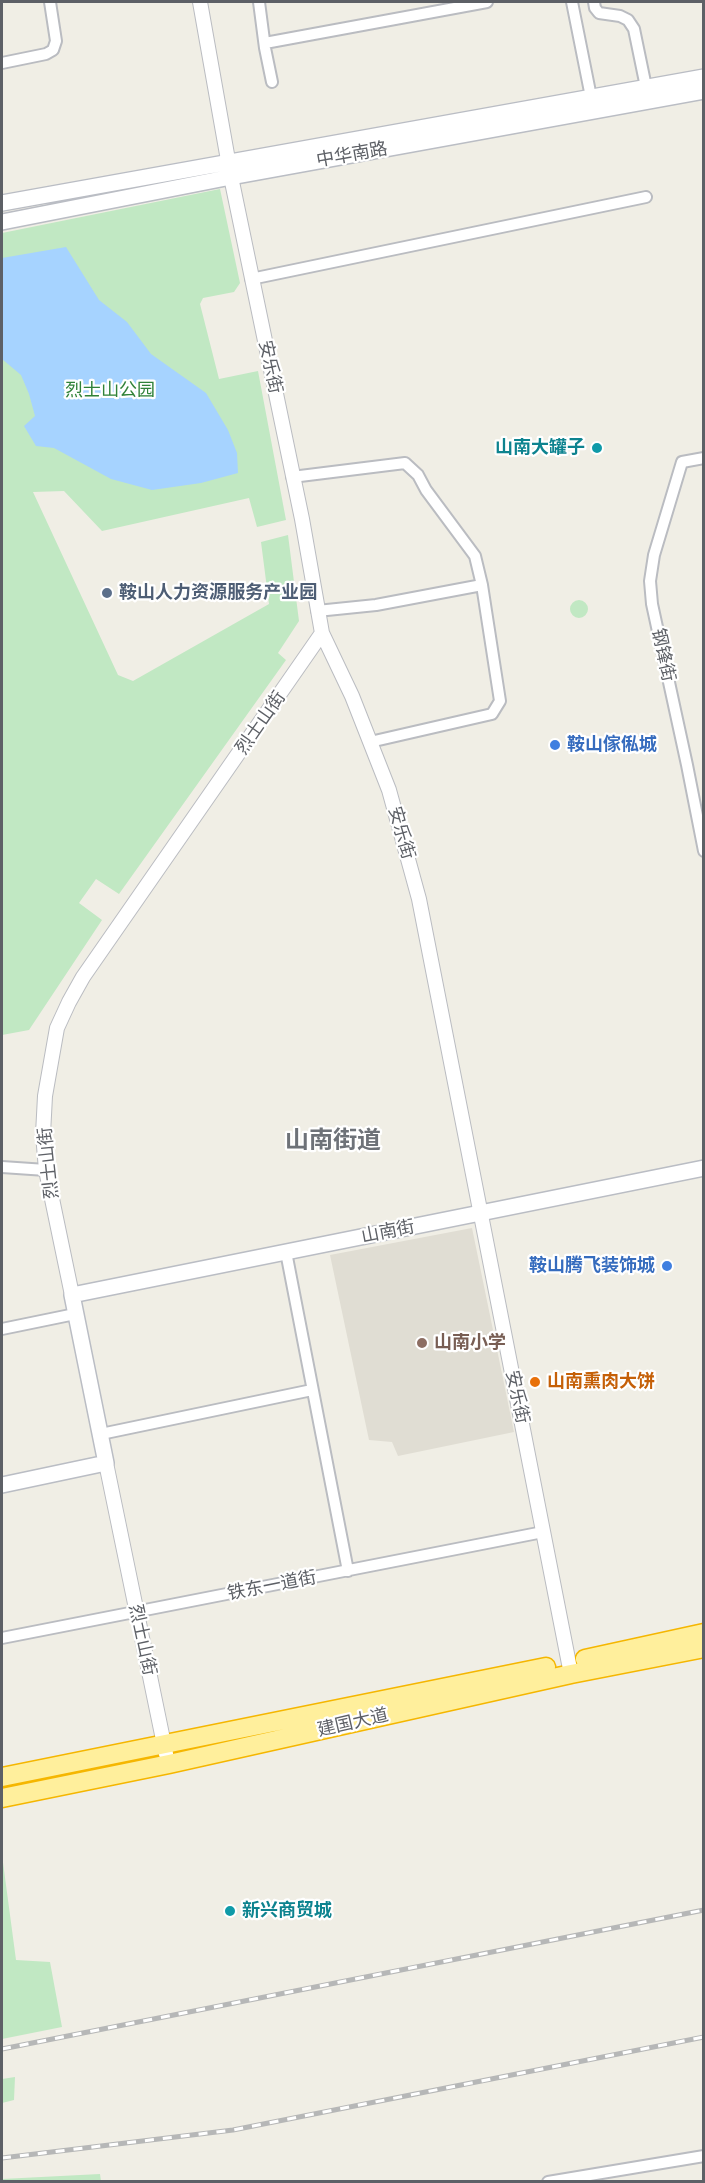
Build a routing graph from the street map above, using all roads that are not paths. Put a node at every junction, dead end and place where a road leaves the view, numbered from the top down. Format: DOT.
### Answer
graph roads {
  1 [pos="50,2"];
  2 [pos="200,2"];
  3 [pos="259,2"];
  4 [pos="487,2"];
  5 [pos="572,2"];
  6 [pos="594,2"];
  7 [pos="265,43"];
  8 [pos="2,63"];
  9 [pos="704,77"];
  10 [pos="272,82"];
  11 [pos="646,87"];
  12 [pos="704,91"];
  13 [pos="591,97"];
  14 [pos="229,170"];
  15 [pos="646,197"];
  16 [pos="2,203"];
  17 [pos="2,222"];
  18 [pos="252,279"];
  19 [pos="704,458"];
  20 [pos="292,477"];
  21 [pos="482,585"];
  22 [pos="317,611"];
  23 [pos="322,633"];
  24 [pos="370,742"];
  25 [pos="700,809"];
  26 [pos="704,851"];
  27 [pos="2,1167"];
  28 [pos="704,1168"];
  29 [pos="46,1170"];
  30 [pos="480,1213"];
  31 [pos="286,1252"];
  32 [pos="72,1295"];
  33 [pos="75,1314"];
  34 [pos="2,1329"];
  35 [pos="312,1390"];
  36 [pos="101,1434"];
  37 [pos="106,1463"];
  38 [pos="2,1485"];
  39 [pos="543,1533"];
  40 [pos="348,1571"];
  41 [pos="136,1612"];
  42 [pos="704,1633"];
  43 [pos="2,1638"];
  44 [pos="704,1648"];
  45 [pos="570,1668"];
  46 [pos="164,1744"];
  47 [pos="169,1764"];
  48 [pos="2,1777"];
  49 [pos="2,1797"];
  50 [pos="704,2156"];
  51 [pos="548,2181"];
  1 -- 8 [label="street"];
  2 -- 14 [label="street, 安乐街"];
  3 -- 7 [label="street"];
  4 -- 7 [label="street"];
  5 -- 13 [label="street"];
  6 -- 11 [label="street"];
  7 -- 10 [label="street"];
  9 -- 11 [label="main road, 中华南路"];
  11 -- 13 [label="main road, 中华南路"];
  12 -- 14 [label="main road, 中华南路"];
  13 -- 14 [label="main road, 中华南路"];
  14 -- 16 [label="main road, 中华南路"];
  14 -- 17 [label="main road, 中华南路"];
  14 -- 18 [label="street, 安乐街"];
  15 -- 18 [label="street"];
  18 -- 20 [label="street, 安乐街"];
  19 -- 25 [label="street, 钢锋街"];
  20 -- 21 [label="street"];
  20 -- 22 [label="street, 安乐街"];
  21 -- 22 [label="street"];
  21 -- 24 [label="street"];
  22 -- 23 [label="street, 安乐街"];
  23 -- 24 [label="street, 安乐街"];
  23 -- 29 [label="street, 烈士山街"];
  24 -- 30 [label="street, 安乐街"];
  25 -- 26 [label="street, 钢锋街"];
  27 -- 29 [label="street"];
  28 -- 30 [label="main road, 山南街"];
  29 -- 32 [label="street, 烈士山街"];
  30 -- 31 [label="main road, 山南街"];
  30 -- 39 [label="street, 安乐街"];
  31 -- 32 [label="main road, 山南街"];
  31 -- 35 [label="street"];
  32 -- 33 [label="main road, 烈士山街"];
  33 -- 34 [label="street"];
  33 -- 36 [label="main road, 烈士山街"];
  35 -- 36 [label="street"];
  35 -- 40 [label="street"];
  36 -- 37 [label="main road, 烈士山街"];
  37 -- 38 [label="main road"];
  37 -- 41 [label="street, 烈士山街"];
  39 -- 40 [label="street, 铁东一道街"];
  39 -- 45 [label="street, 安乐街"];
  40 -- 41 [label="street, 铁东一道街"];
  41 -- 43 [label="street, 铁东一道街"];
  41 -- 46 [label="street, 烈士山街"];
  42 -- 45 [label="highway, 建国大道"];
  44 -- 45 [label="highway, 建国大道"];
  45 -- 46 [label="highway, 建国大道"];
  45 -- 47 [label="highway, 建国大道"];
  46 -- 47 [label="street, 烈士山街"];
  46 -- 48 [label="highway, 建国大道"];
  47 -- 49 [label="highway, 建国大道"];
  50 -- 51 [label="street"];
}
